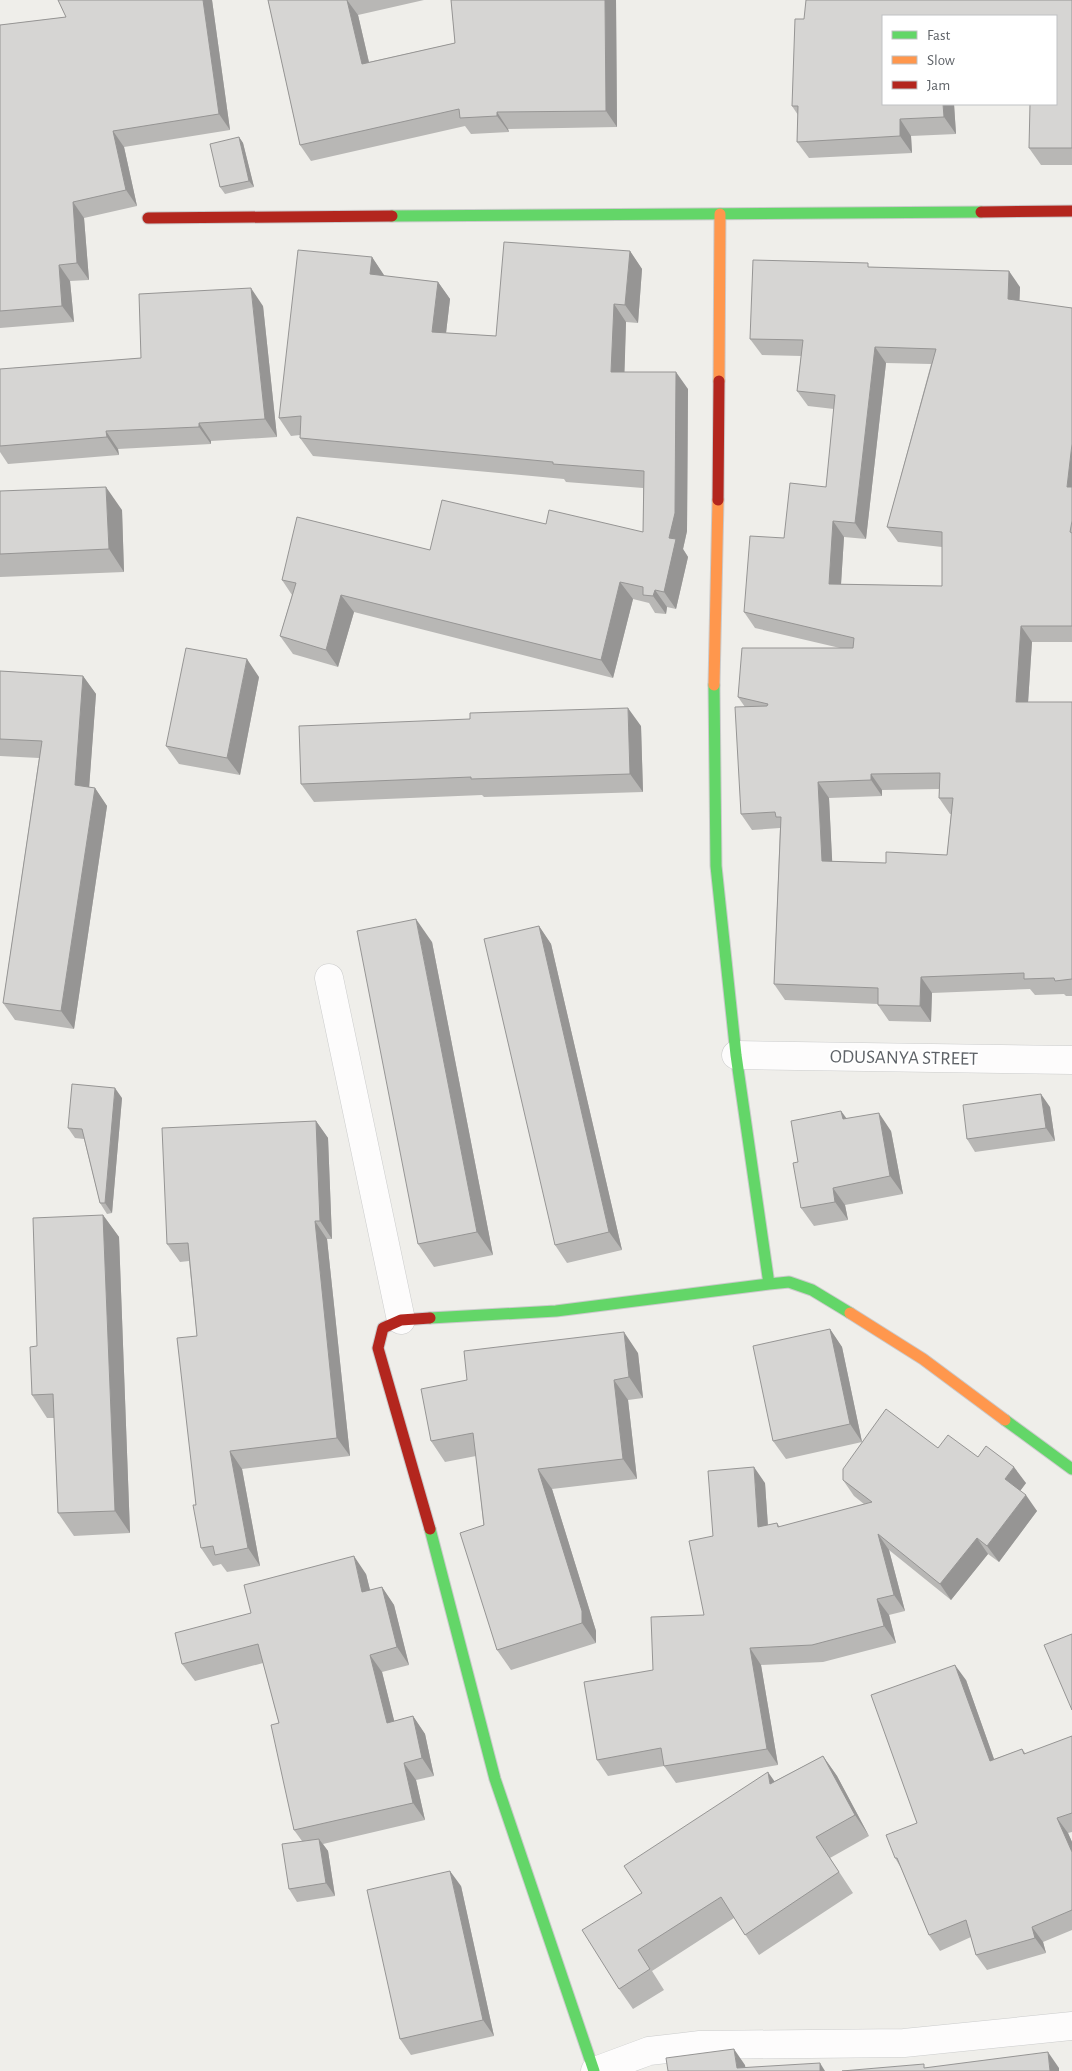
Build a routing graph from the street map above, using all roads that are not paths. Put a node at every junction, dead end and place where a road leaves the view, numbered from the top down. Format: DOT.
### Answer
graph roads {
  1 [pos="1072,211"];
  2 [pos="720,214"];
  3 [pos="148,218"];
  4 [pos="329,978"];
  5 [pos="736,1055"];
  6 [pos="1072,1060"];
  7 [pos="769,1284"];
  8 [pos="401,1320"];
  9 [pos="1072,1469"];
  10 [pos="1072,2026"];
  11 [pos="594,2071"];
  1 -- 2 [label="street"];
  2 -- 3 [label="street"];
  2 -- 5 [label="street"];
  4 -- 8 [label="street"];
  5 -- 6 [label="street, ODUSANYA STREET"];
  5 -- 7 [label="street"];
  7 -- 8 [label="street"];
  7 -- 9 [label="street"];
  8 -- 11 [label="street"];
  10 -- 11 [label="street"];
}
